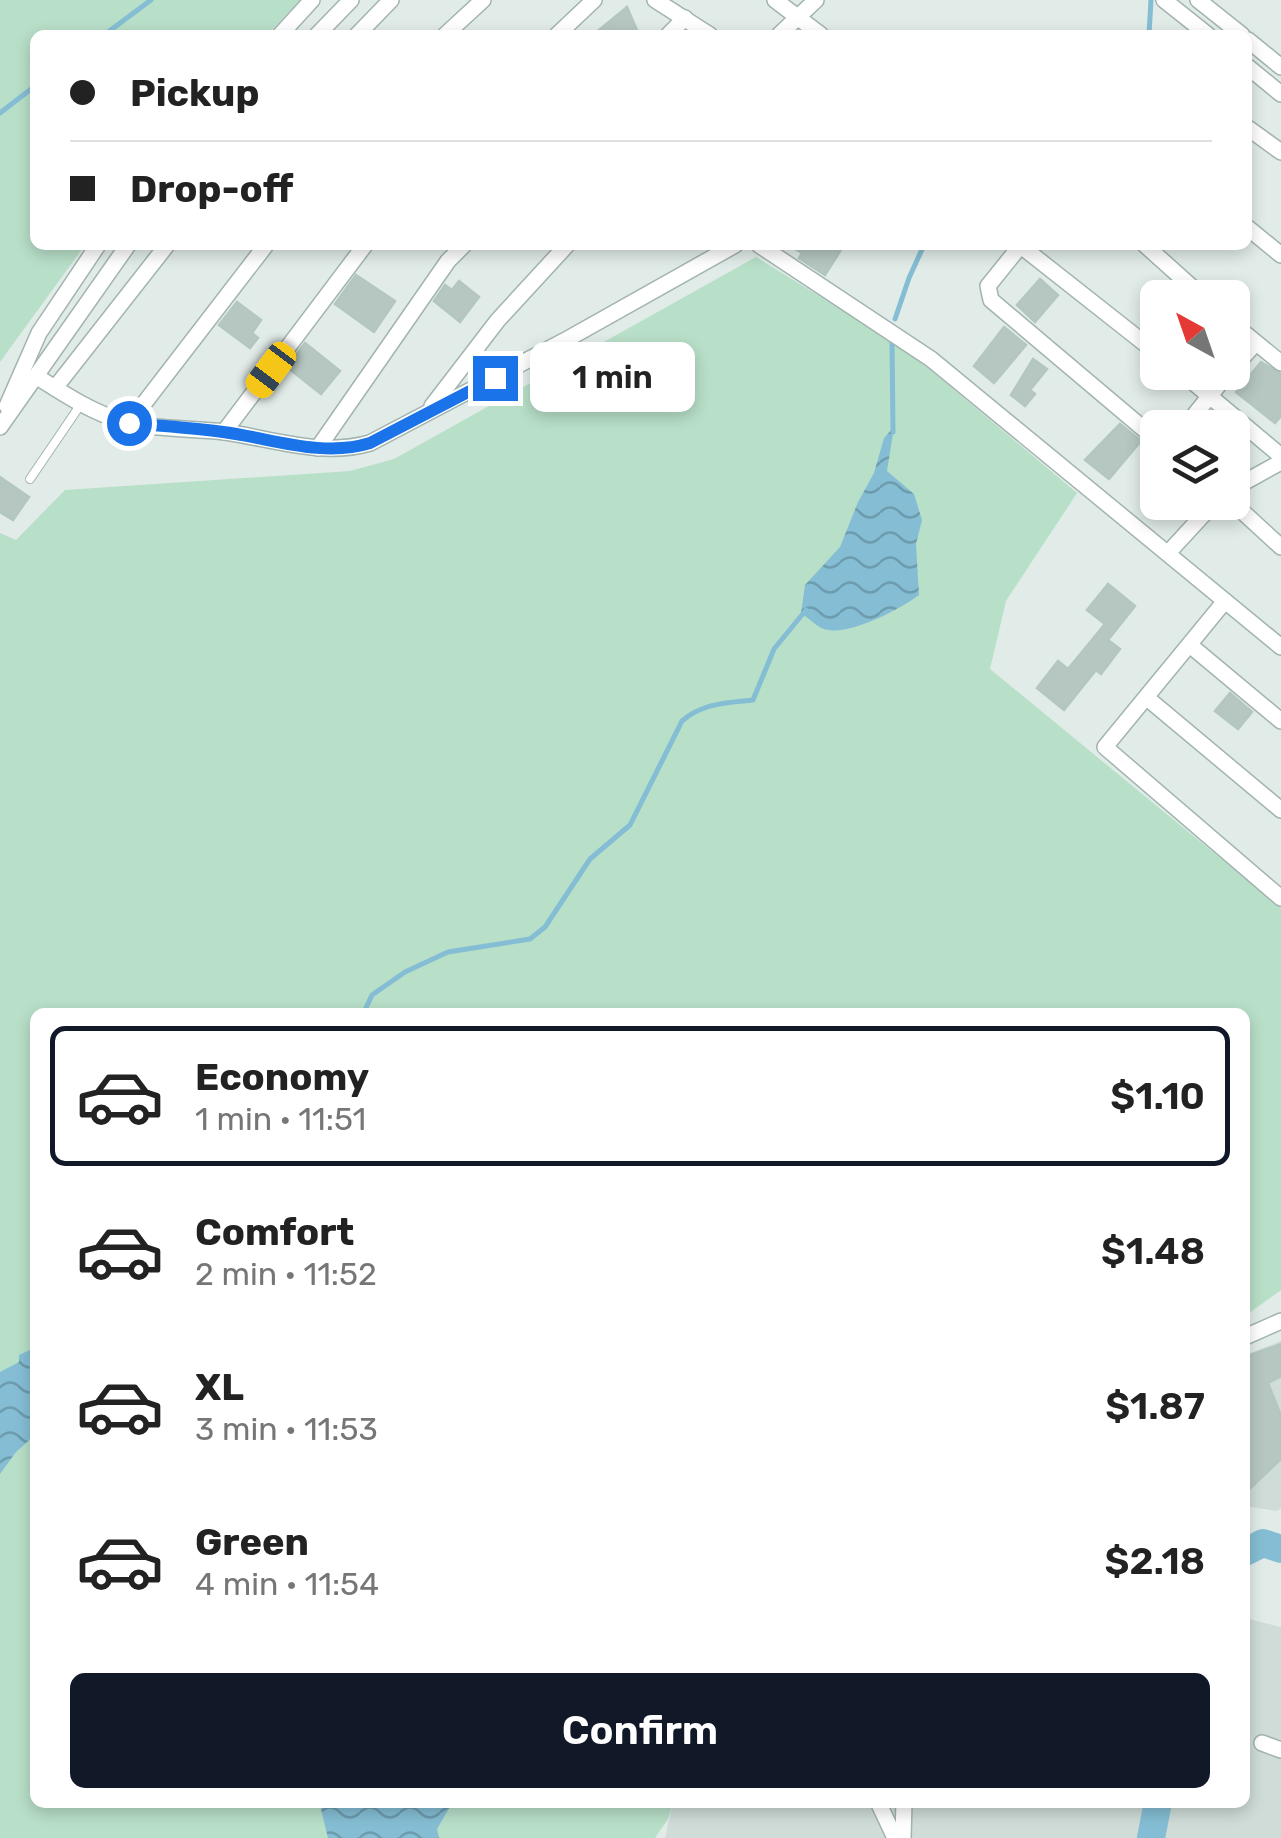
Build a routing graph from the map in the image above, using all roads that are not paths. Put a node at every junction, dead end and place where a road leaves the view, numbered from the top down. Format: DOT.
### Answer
graph roads {
  1 [pos="312,0"];
  2 [pos="350,0"];
  3 [pos="392,0"];
  4 [pos="482,0"];
  5 [pos="594,0"];
  6 [pos="654,0"];
  7 [pos="774,0"];
  8 [pos="816,0"];
  9 [pos="1164,0"];
  10 [pos="1198,0"];
  11 [pos="798,17"];
  12 [pos="685,18"];
  13 [pos="285,30"];
  14 [pos="323,30"];
  15 [pos="362,30"];
  16 [pos="450,30"];
  17 [pos="562,30"];
  18 [pos="673,30"];
  19 [pos="703,30"];
  20 [pos="784,30"];
  21 [pos="815,30"];
  22 [pos="1202,30"];
  23 [pos="1236,30"];
  24 [pos="1252,43"];
  25 [pos="1281,66"];
  26 [pos="1252,70"];
  27 [pos="1281,94"];
  28 [pos="1252,131"];
  29 [pos="1281,152"];
  30 [pos="1252,231"];
  31 [pos="95,250"];
  32 [pos="124,250"];
  33 [pos="163,250"];
  34 [pos="262,250"];
  35 [pos="360,250"];
  36 [pos="459,250"];
  37 [pos="562,250"];
  38 [pos="726,250"];
  39 [pos="767,250"];
  40 [pos="1018,250"];
  41 [pos="1026,250"];
  42 [pos="1151,250"];
  43 [pos="1281,255"];
  44 [pos="1184,280"];
  45 [pos="1250,339"];
  46 [pos="1140,340"];
  47 [pos="1255,344"];
  48 [pos="1250,349"];
  49 [pos="1281,363"];
  50 [pos="36,376"];
  51 [pos="55,388"];
  52 [pos="1204,390"];
  53 [pos="1213,390"];
  54 [pos="1209,394"];
  55 [pos="81,404"];
  56 [pos="1197,410"];
  57 [pos="427,414"];
  58 [pos="129,423"];
  59 [pos="0,426"];
  60 [pos="1140,427"];
  61 [pos="224,432"];
  62 [pos="318,448"];
  63 [pos="1281,459"];
  64 [pos="1250,477"];
  65 [pos="30,479"];
  66 [pos="1250,518"];
  67 [pos="1198,520"];
  68 [pos="1281,546"];
  69 [pos="1169,552"];
  70 [pos="1226,601"];
  71 [pos="1191,646"];
  72 [pos="1281,647"];
  73 [pos="1147,698"];
  74 [pos="1281,722"];
  75 [pos="1281,810"];
  76 [pos="1281,898"];
  77 [pos="1281,1321"];
  78 [pos="1250,1336"];
  79 [pos="1262,1743"];
  80 [pos="1281,1750"];
  81 [pos="878,1808"];
  82 [pos="904,1808"];
  83 [pos="895,1838"];
  84 [pos="903,1838"];
  1 -- 13 [label="street"];
  2 -- 14 [label="street"];
  3 -- 15 [label="street"];
  4 -- 16 [label="street"];
  5 -- 17 [label="street"];
  6 -- 12 [label="street"];
  7 -- 11 [label="street"];
  8 -- 11 [label="street"];
  9 -- 22 [label="street"];
  10 -- 23 [label="street"];
  11 -- 20 [label="street"];
  11 -- 21 [label="street"];
  12 -- 18 [label="street"];
  12 -- 19 [label="street"];
  24 -- 25 [label="street"];
  26 -- 27 [label="street"];
  28 -- 29 [label="street"];
  30 -- 43 [label="street"];
  31 -- 59 [label="street"];
  32 -- 50 [label="street"];
  33 -- 51 [label="street"];
  34 -- 58 [label="street"];
  35 -- 61 [label="street"];
  36 -- 62 [label="street"];
  37 -- 57 [label="street"];
  38 -- 57 [label="street"];
  39 -- 69 [label="street"];
  40 -- 60 [label="street"];
  41 -- 46 [label="street"];
  42 -- 44 [label="street"];
  45 -- 47 [label="street"];
  47 -- 48 [label="street"];
  47 -- 49 [label="street"];
  50 -- 51 [label="street"];
  50 -- 59 [label="street"];
  51 -- 55 [label="street"];
  52 -- 54 [label="street"];
  53 -- 54 [label="street"];
  54 -- 56 [label="street"];
  54 -- 63 [label="street"];
  55 -- 58 [label="street"];
  55 -- 65 [label="lane"];
  57 -- 62 [label="street"];
  58 -- 61 [label="street"];
  61 -- 62 [label="street"];
  63 -- 64 [label="street"];
  66 -- 68 [label="street"];
  67 -- 69 [label="street"];
  69 -- 70 [label="street"];
  70 -- 71 [label="street"];
  70 -- 72 [label="street"];
  71 -- 73 [label="street"];
  71 -- 74 [label="street"];
  73 -- 75 [label="street"];
  73 -- 76 [label="street"];
  77 -- 78 [label="street"];
  79 -- 80 [label="street"];
  81 -- 83 [label="street"];
  82 -- 84 [label="street"];
}
